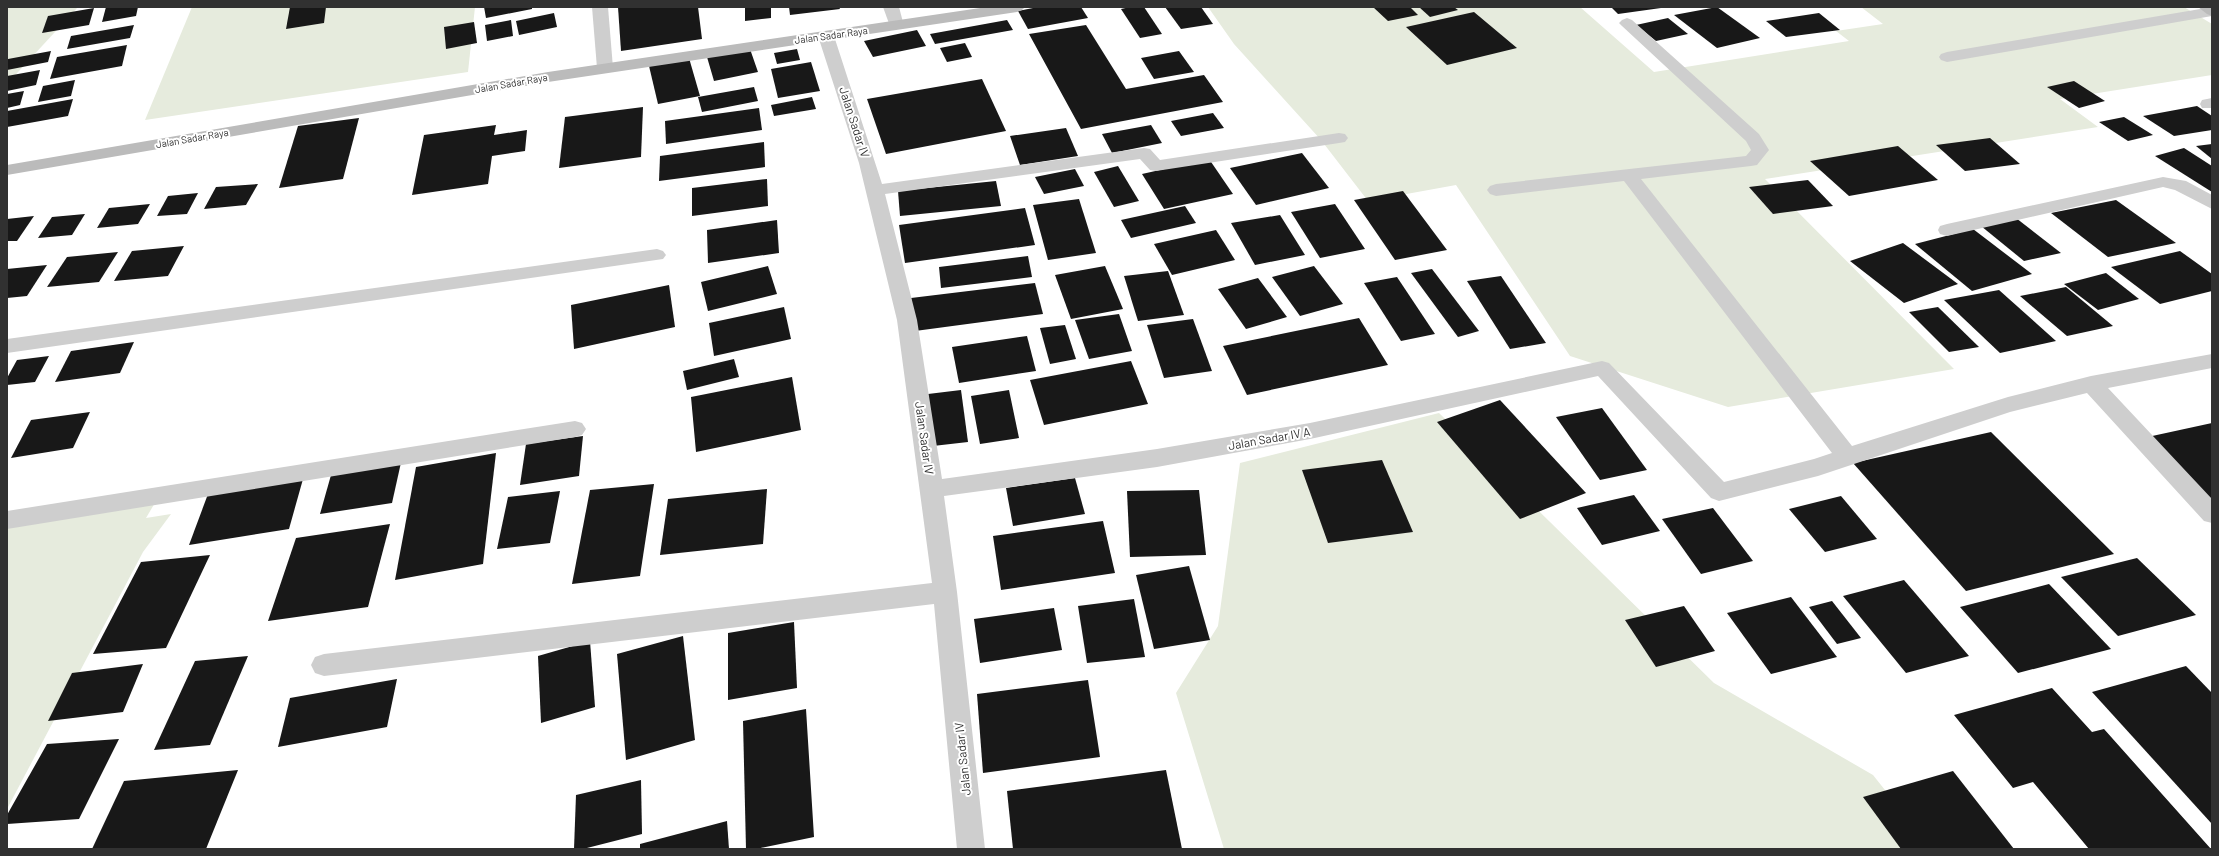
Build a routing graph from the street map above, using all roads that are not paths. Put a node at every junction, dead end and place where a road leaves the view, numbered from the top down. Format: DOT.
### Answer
graph roads {
  1 [pos="600,7"];
  2 [pos="891,7"];
  3 [pos="1017,7"];
  4 [pos="2206,7"];
  5 [pos="2212,11"];
  6 [pos="1627,23"];
  7 [pos="896,26"];
  8 [pos="826,36"];
  9 [pos="1947,57"];
  10 [pos="605,68"];
  11 [pos="1339,138"];
  12 [pos="7,170"];
  13 [pos="1629,175"];
  14 [pos="875,190"];
  15 [pos="1496,190"];
  16 [pos="2212,203"];
  17 [pos="1947,230"];
  18 [pos="657,255"];
  19 [pos="7,346"];
  20 [pos="2212,361"];
  21 [pos="2091,384"];
  22 [pos="576,429"];
  23 [pos="1847,456"];
  24 [pos="932,489"];
  25 [pos="2212,514"];
  26 [pos="7,520"];
  27 [pos="945,592"];
  28 [pos="324,665"];
  29 [pos="971,849"];
  1 -- 10 [label="street"];
  2 -- 7 [label="street"];
  3 -- 7 [label="street, Jalan Sadar Raya"];
  4 -- 5 [label="street"];
  5 -- 9 [label="street"];
  6 -- 13 [label="street"];
  7 -- 8 [label="street, Jalan Sadar Raya"];
  8 -- 10 [label="street, Jalan Sadar Raya"];
  8 -- 14 [label="street, Jalan Sadar IV"];
  10 -- 12 [label="street, Jalan Sadar Raya"];
  11 -- 14 [label="street"];
  13 -- 15 [label="street"];
  13 -- 23 [label="street"];
  14 -- 24 [label="street, Jalan Sadar IV"];
  16 -- 17 [label="street"];
  18 -- 19 [label="lane"];
  20 -- 21 [label="street"];
  21 -- 23 [label="street"];
  21 -- 25 [label="street"];
  22 -- 26 [label="lane"];
  23 -- 24 [label="street, Jalan Sadar IV A"];
  24 -- 27 [label="street, Jalan Sadar IV"];
  27 -- 28 [label="street"];
  27 -- 29 [label="street, Jalan Sadar IV"];
}
